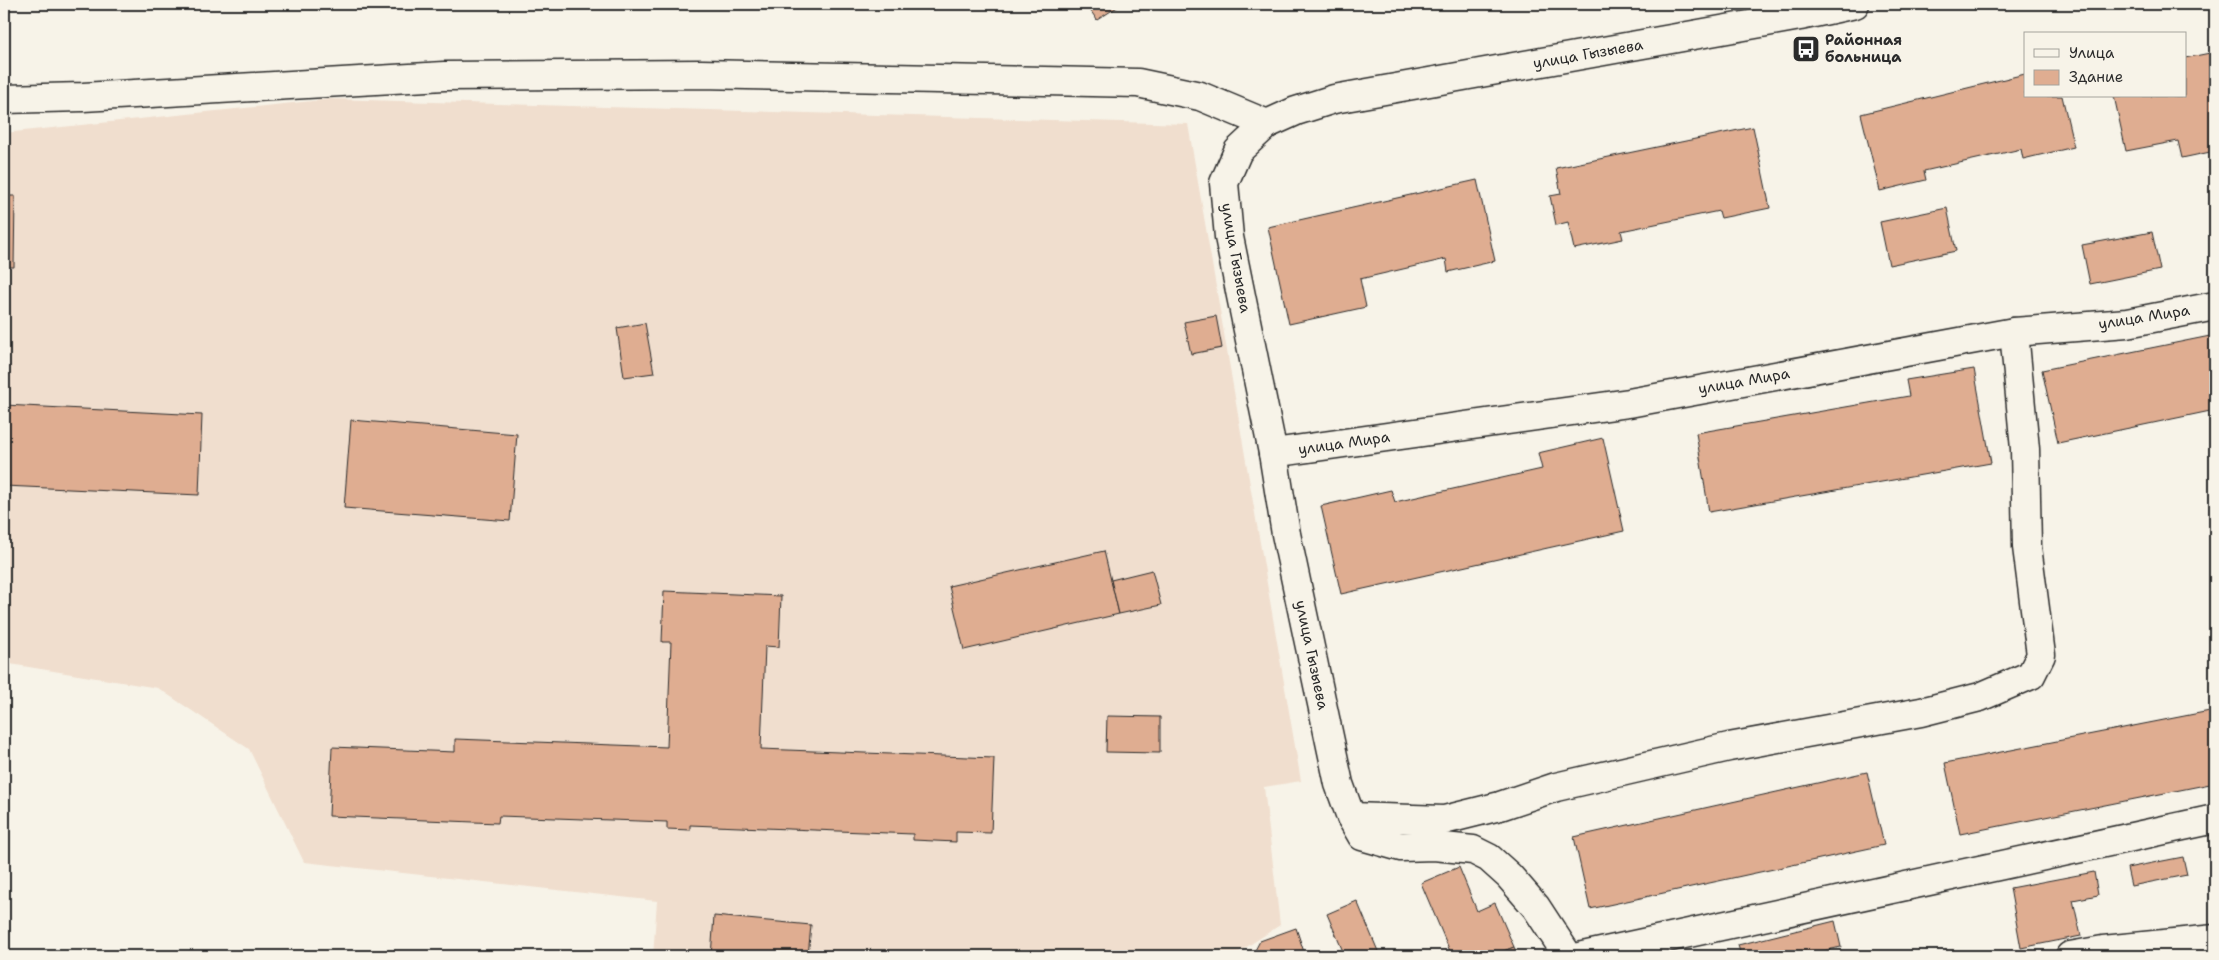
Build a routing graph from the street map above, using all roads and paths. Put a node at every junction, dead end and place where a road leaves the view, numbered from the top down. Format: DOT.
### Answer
graph roads {
  1 [pos="1855,4"];
  2 [pos="4,99"];
  3 [pos="1267,124"];
  4 [pos="2215,306"];
  5 [pos="2014,332"];
  6 [pos="1273,453"];
  7 [pos="1351,817"];
  8 [pos="2215,819"];
  9 [pos="2215,939"];
  10 [pos="1568,956"];
  11 [pos="1583,956"];
  12 [pos="2070,956"];
  1 -- 3 [label="street, улица Гызыева"];
  2 -- 3 [label="street"];
  3 -- 6 [label="street, улица Гызыева"];
  4 -- 5 [label="street, улица Мира"];
  5 -- 6 [label="street, улица Мира"];
  5 -- 7 [label="street"];
  6 -- 7 [label="street, улица Гызыева"];
  7 -- 10 [label="street, улица Гызыева"];
  8 -- 11 [label="street"];
  9 -- 12 [label="street"];
}
